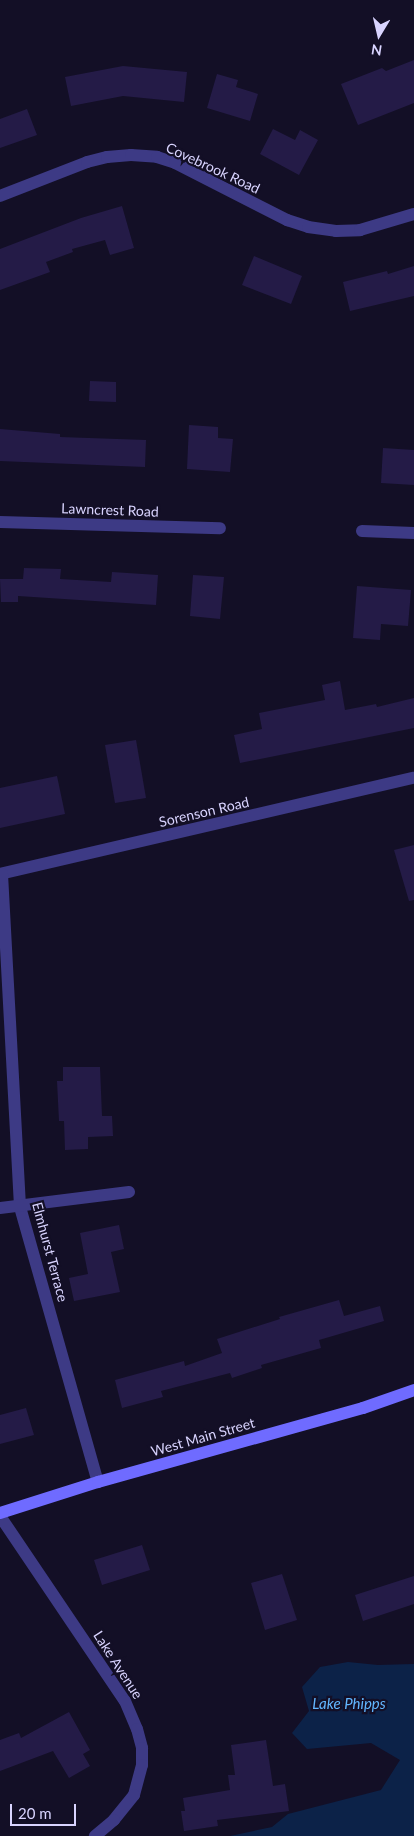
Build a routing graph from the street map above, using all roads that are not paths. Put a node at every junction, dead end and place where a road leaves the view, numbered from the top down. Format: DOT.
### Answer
graph roads {
  1 [pos="0,196"];
  2 [pos="414,214"];
  3 [pos="0,522"];
  4 [pos="220,528"];
  5 [pos="362,531"];
  6 [pos="414,534"];
  7 [pos="414,778"];
  8 [pos="1,874"];
  9 [pos="130,1192"];
  10 [pos="20,1206"];
  11 [pos="0,1208"];
  12 [pos="414,1390"];
  13 [pos="98,1482"];
  14 [pos="0,1515"];
  15 [pos="95,1836"];
  1 -- 2 [label="street, Covebrook Road"];
  3 -- 4 [label="street, Lawncrest Road"];
  5 -- 6 [label="street"];
  7 -- 8 [label="street, Sorenson Road"];
  8 -- 10 [label="street, Elmhurst Terrace"];
  9 -- 10 [label="street"];
  10 -- 11 [label="street"];
  10 -- 13 [label="street, Elmhurst Terrace"];
  12 -- 13 [label="street, West Main Street"];
  13 -- 14 [label="street, West Main Street"];
  14 -- 15 [label="street, Lake Avenue"];
}
